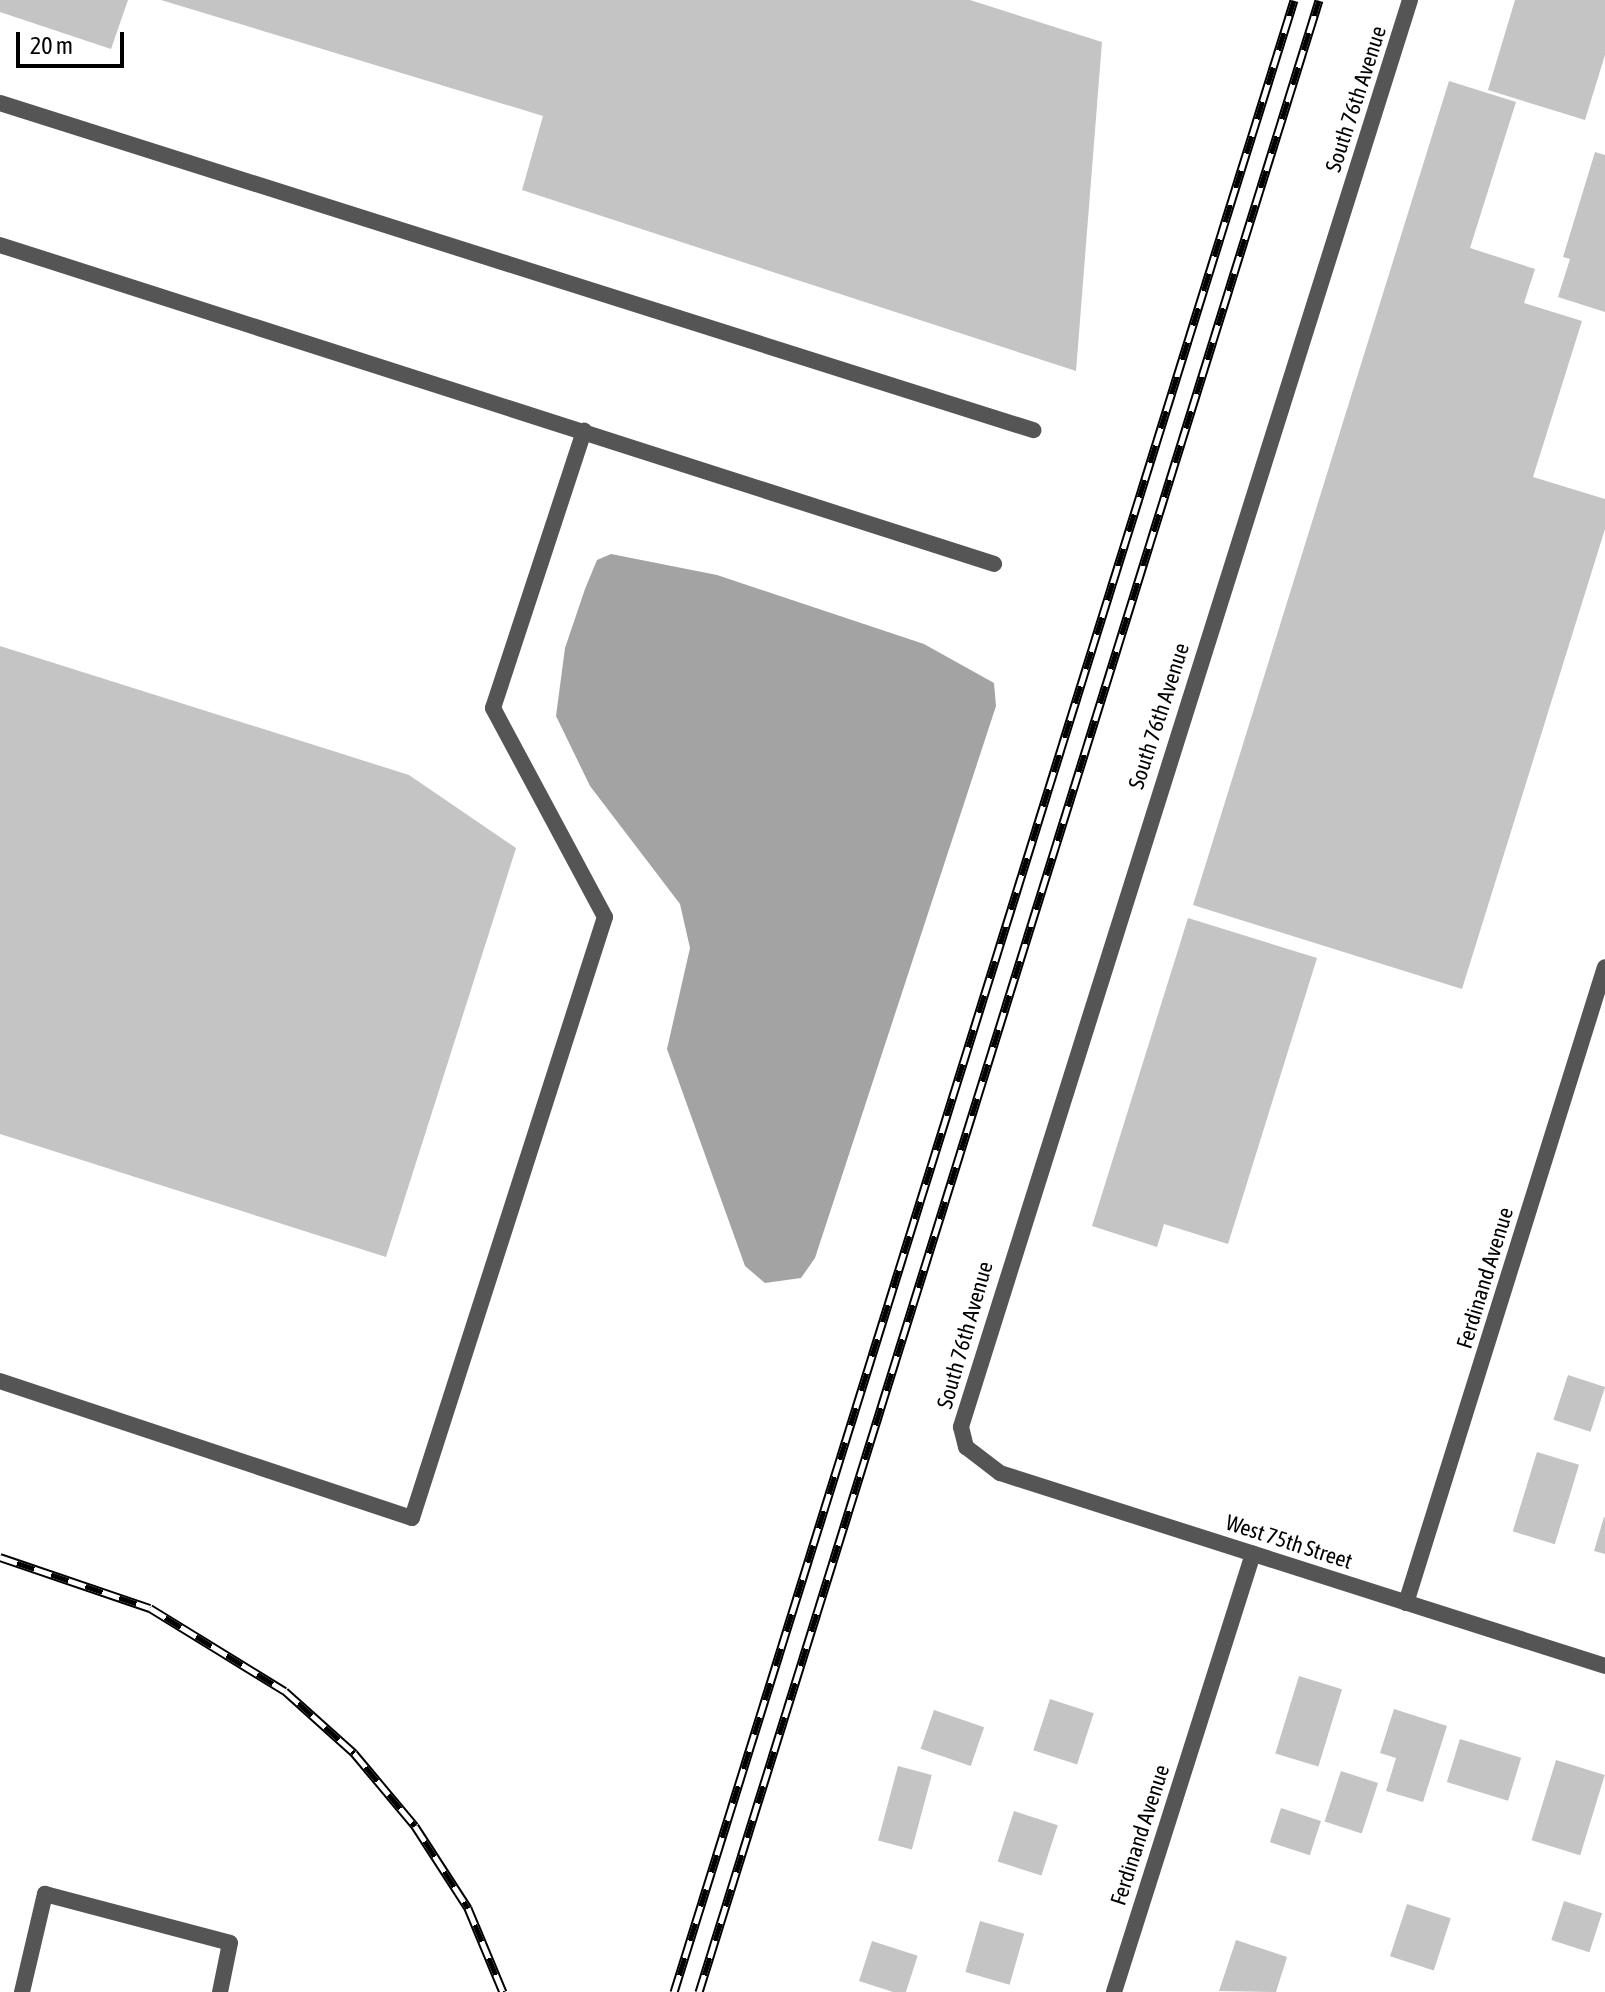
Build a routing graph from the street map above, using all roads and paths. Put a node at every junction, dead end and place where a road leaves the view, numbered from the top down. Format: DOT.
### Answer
graph roads {
  1 [pos="1410,0"];
  2 [pos="0,103"];
  3 [pos="0,245"];
  4 [pos="1033,430"];
  5 [pos="584,431"];
  6 [pos="994,564"];
  7 [pos="1605,967"];
  8 [pos="0,1381"];
  9 [pos="966,1447"];
  10 [pos="1253,1554"];
  11 [pos="1406,1603"];
  12 [pos="1605,1666"];
  13 [pos="22,1992"];
  14 [pos="220,1992"];
  15 [pos="1114,1992"];
  1 -- 9 [label="street, South 76th Avenue"];
  2 -- 4 [label="street"];
  3 -- 5 [label="street"];
  5 -- 6 [label="street"];
  5 -- 8 [label="street"];
  7 -- 11 [label="street, Ferdinand Avenue"];
  9 -- 10 [label="street, West 75th Street"];
  10 -- 11 [label="street, West 75th Street"];
  10 -- 15 [label="street, Ferdinand Avenue"];
  11 -- 12 [label="street, West 75th Street"];
  13 -- 14 [label="street"];
}
